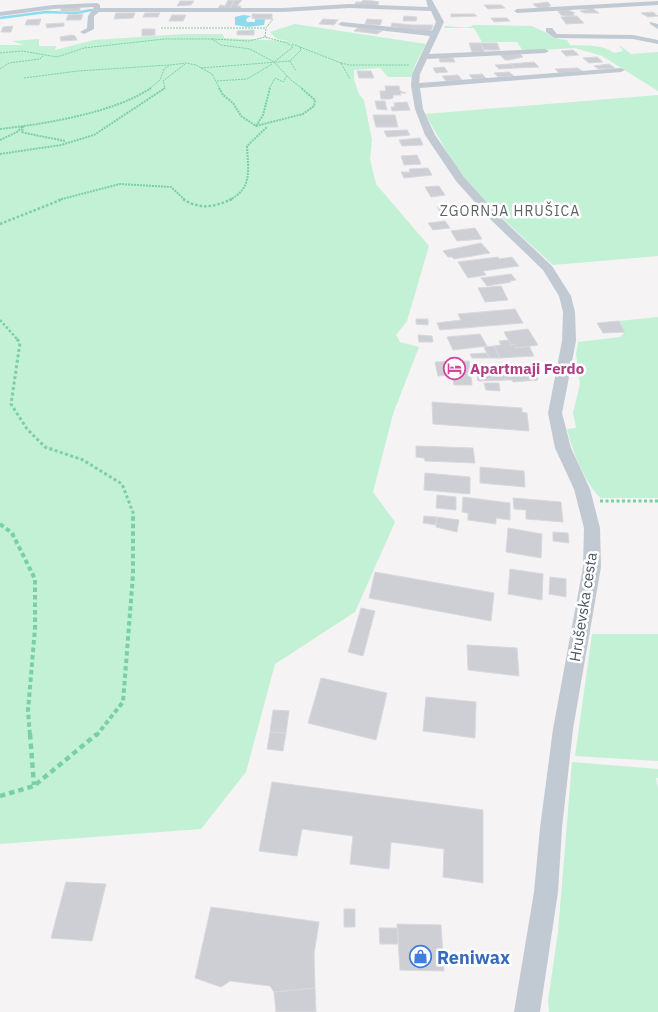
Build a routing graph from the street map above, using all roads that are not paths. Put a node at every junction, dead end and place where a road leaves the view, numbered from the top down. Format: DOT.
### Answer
graph roads {
  1 [pos="354,0"];
  2 [pos="429,0"];
  3 [pos="594,0"];
  4 [pos="114,2"];
  5 [pos="658,3"];
  6 [pos="338,6"];
  7 [pos="602,6"];
  8 [pos="97,7"];
  9 [pos="570,8"];
  10 [pos="432,9"];
  11 [pos="283,10"];
  12 [pos="516,11"];
  13 [pos="0,14"];
  14 [pos="578,15"];
  15 [pos="274,19"];
  16 [pos="342,24"];
  17 [pos="549,30"];
  18 [pos="84,32"];
  19 [pos="436,34"];
  20 [pos="648,41"];
  21 [pos="658,42"];
  22 [pos="545,51"];
  23 [pos="658,51"];
  24 [pos="424,57"];
  25 [pos="536,60"];
  26 [pos="487,63"];
  27 [pos="419,66"];
  28 [pos="428,66"];
  29 [pos="620,70"];
  30 [pos="415,86"];
  31 [pos="527,1012"];
  1 -- 6 [label="street"];
  2 -- 10 [label="street"];
  3 -- 7 [label="street"];
  4 -- 8 [label="street"];
  5 -- 7 [label="street"];
  6 -- 10 [label="street"];
  6 -- 11 [label="street"];
  7 -- 9 [label="street"];
  8 -- 11 [label="street"];
  8 -- 13 [label="street"];
  8 -- 18 [label="street"];
  9 -- 12 [label="street"];
  9 -- 14 [label="street"];
  10 -- 19 [label="street"];
  11 -- 15 [label="street"];
  16 -- 19 [label="street"];
  17 -- 20 [label="street"];
  19 -- 24 [label="street, Hruševska cesta"];
  20 -- 21 [label="street"];
  20 -- 23 [label="street"];
  22 -- 24 [label="street"];
  24 -- 27 [label="street, Hruševska cesta"];
  25 -- 26 [label="street"];
  27 -- 28 [label="street"];
  27 -- 30 [label="street, Hruševska cesta"];
  29 -- 30 [label="street"];
  30 -- 31 [label="street, Hruševska cesta"];
}
